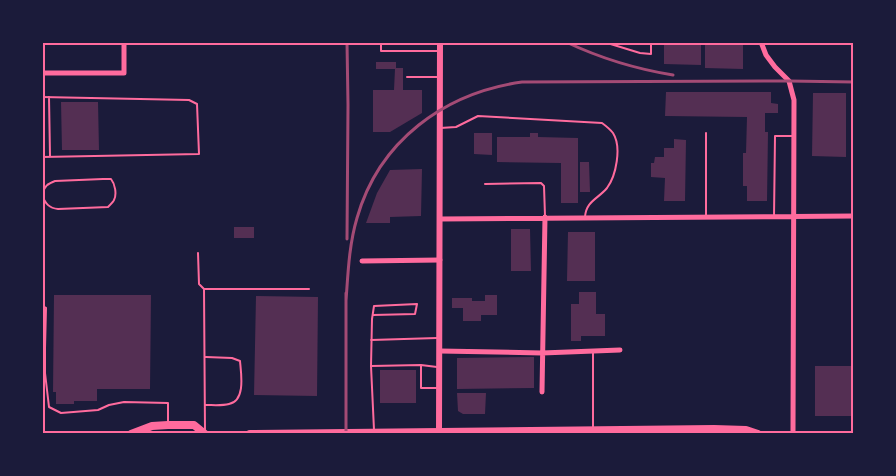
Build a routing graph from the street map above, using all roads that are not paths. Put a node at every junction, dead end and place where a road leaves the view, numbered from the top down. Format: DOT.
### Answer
graph roads {
  1 [pos="124,42"];
  2 [pos="381,42"];
  3 [pos="440,42"];
  4 [pos="604,42"];
  5 [pos="651,42"];
  6 [pos="761,42"];
  7 [pos="440,51"];
  8 [pos="42,74"];
  9 [pos="407,77"];
  10 [pos="440,77"];
  11 [pos="49,96"];
  12 [pos="42,97"];
  13 [pos="440,128"];
  14 [pos="706,133"];
  15 [pos="793,136"];
  16 [pos="50,156"];
  17 [pos="42,157"];
  18 [pos="485,184"];
  19 [pos="42,195"];
  20 [pos="793,216"];
  21 [pos="854,216"];
  22 [pos="585,217"];
  23 [pos="706,217"];
  24 [pos="774,217"];
  25 [pos="545,218"];
  26 [pos="440,219"];
  27 [pos="198,252"];
  28 [pos="440,260"];
  29 [pos="362,261"];
  30 [pos="204,289"];
  31 [pos="309,289"];
  32 [pos="42,306"];
  33 [pos="373,315"];
  34 [pos="440,338"];
  35 [pos="371,340"];
  36 [pos="44,348"];
  37 [pos="620,350"];
  38 [pos="440,351"];
  39 [pos="542,352"];
  40 [pos="593,352"];
  41 [pos="205,357"];
  42 [pos="421,365"];
  43 [pos="371,366"];
  44 [pos="440,367"];
  45 [pos="43,373"];
  46 [pos="440,388"];
  47 [pos="542,392"];
  48 [pos="205,405"];
  49 [pos="168,425"];
  50 [pos="593,430"];
  51 [pos="374,433"];
  52 [pos="439,433"];
  53 [pos="132,434"];
  54 [pos="205,434"];
  55 [pos="250,434"];
  56 [pos="758,434"];
  57 [pos="793,434"];
  1 -- 8 [label="street"];
  2 -- 7 [label="lane"];
  3 -- 7 [label="street"];
  4 -- 5 [label="lane"];
  6 -- 15 [label="street"];
  7 -- 10 [label="street"];
  9 -- 10 [label="lane"];
  10 -- 13 [label="street"];
  11 -- 12 [label="lane"];
  11 -- 16 [label="lane"];
  11 -- 16 [label="lane"];
  13 -- 22 [label="lane"];
  13 -- 26 [label="street"];
  14 -- 23 [label="lane"];
  15 -- 20 [label="street"];
  15 -- 24 [label="lane"];
  16 -- 17 [label="lane"];
  18 -- 25 [label="lane"];
  19 -- 19 [label="lane"];
  20 -- 21 [label="street"];
  20 -- 24 [label="street"];
  20 -- 57 [label="street"];
  22 -- 23 [label="street"];
  22 -- 25 [label="street"];
  23 -- 24 [label="street"];
  25 -- 26 [label="street"];
  25 -- 39 [label="street"];
  26 -- 28 [label="street"];
  27 -- 30 [label="lane"];
  28 -- 29 [label="street"];
  28 -- 34 [label="street"];
  30 -- 31 [label="lane"];
  30 -- 41 [label="lane"];
  32 -- 36 [label="lane"];
  33 -- 33 [label="lane"];
  33 -- 35 [label="lane"];
  34 -- 35 [label="lane"];
  34 -- 38 [label="street"];
  35 -- 43 [label="lane"];
  36 -- 45 [label="lane"];
  37 -- 40 [label="street"];
  38 -- 39 [label="street"];
  38 -- 44 [label="street"];
  39 -- 40 [label="street"];
  39 -- 47 [label="street"];
  40 -- 50 [label="lane"];
  41 -- 48 [label="lane"];
  41 -- 48 [label="lane"];
  42 -- 43 [label="lane"];
  42 -- 44 [label="lane"];
  42 -- 46 [label="lane"];
  43 -- 51 [label="lane"];
  44 -- 46 [label="street"];
  45 -- 49 [label="lane"];
  46 -- 52 [label="street"];
  48 -- 54 [label="lane"];
  49 -- 53 [label="main road"];
  49 -- 54 [label="main road"];
  50 -- 52 [label="main road"];
  50 -- 56 [label="main road"];
  51 -- 52 [label="main road"];
  51 -- 55 [label="main road"];
}
